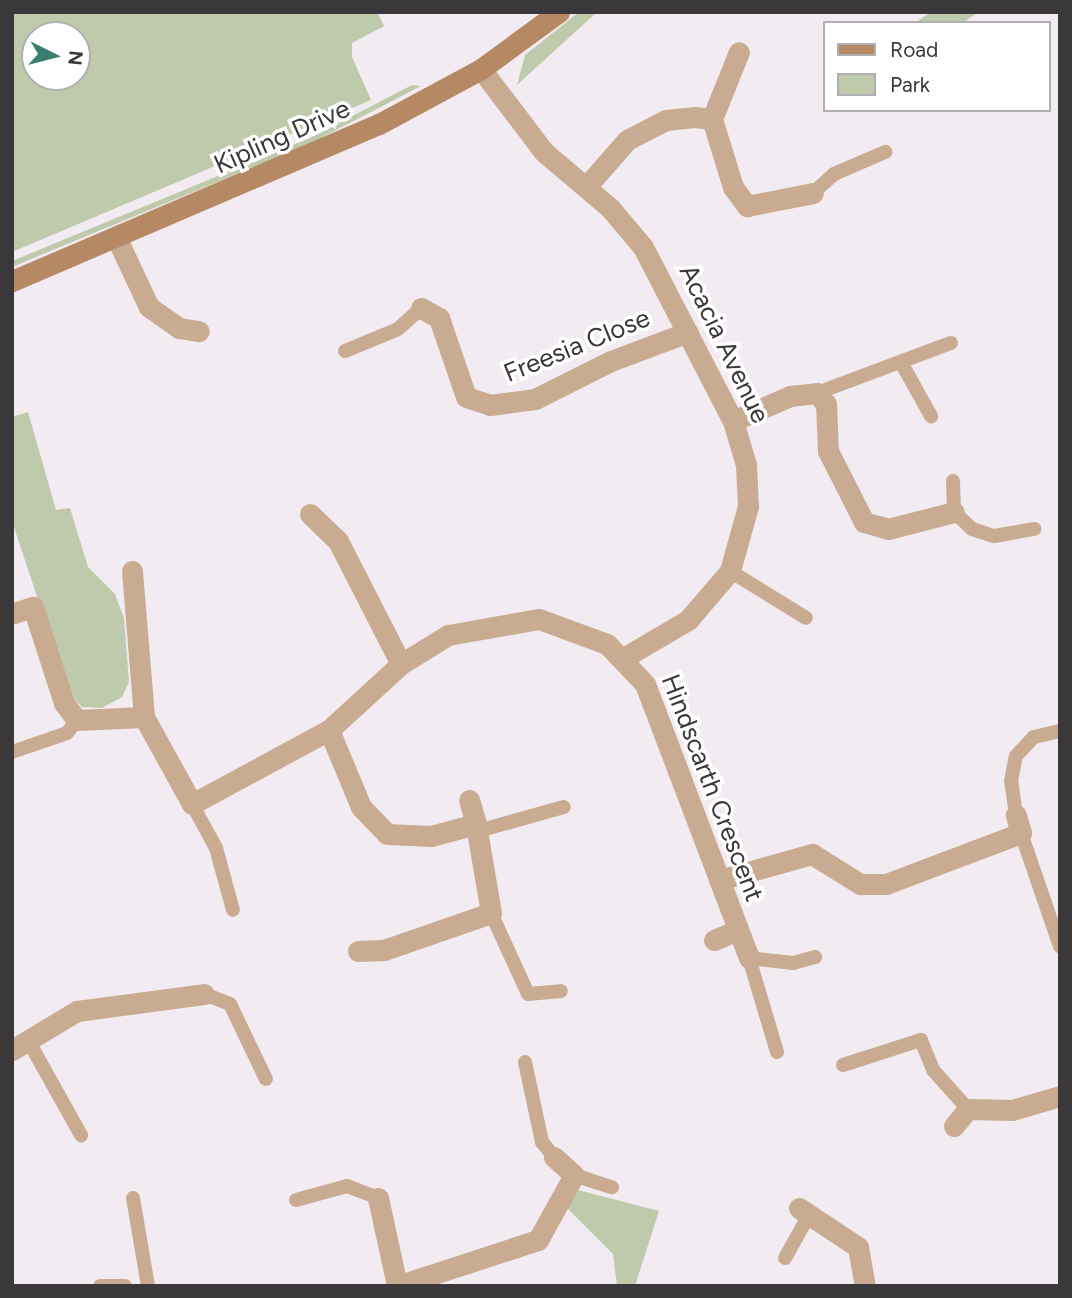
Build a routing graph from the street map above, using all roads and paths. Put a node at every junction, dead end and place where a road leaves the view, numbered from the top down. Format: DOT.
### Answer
graph roads {
  1 [pos="559,12"];
  2 [pos="739,51"];
  3 [pos="481,69"];
  4 [pos="712,119"];
  5 [pos="885,152"];
  6 [pos="586,187"];
  7 [pos="813,193"];
  8 [pos="117,239"];
  9 [pos="12,281"];
  10 [pos="421,308"];
  11 [pos="200,331"];
  12 [pos="688,332"];
  13 [pos="951,343"];
  14 [pos="345,351"];
  15 [pos="902,364"];
  16 [pos="817,393"];
  17 [pos="931,416"];
  18 [pos="733,421"];
  19 [pos="953,481"];
  20 [pos="954,512"];
  21 [pos="310,514"];
  22 [pos="1034,529"];
  23 [pos="132,571"];
  24 [pos="730,571"];
  25 [pos="14,613"];
  26 [pos="806,618"];
  27 [pos="625,657"];
  28 [pos="401,664"];
  29 [pos="144,717"];
  30 [pos="77,720"];
  31 [pos="329,730"];
  32 [pos="1060,731"];
  33 [pos="12,752"];
  34 [pos="469,800"];
  35 [pos="192,804"];
  36 [pos="564,807"];
  37 [pos="1018,824"];
  38 [pos="477,827"];
  39 [pos="719,880"];
  40 [pos="233,910"];
  41 [pos="491,913"];
  42 [pos="738,930"];
  43 [pos="713,940"];
  44 [pos="1060,946"];
  45 [pos="358,951"];
  46 [pos="816,957"];
  47 [pos="749,958"];
  48 [pos="561,991"];
  49 [pos="204,995"];
  50 [pos="21,1046"];
  51 [pos="777,1052"];
  52 [pos="525,1062"];
  53 [pos="843,1065"];
  54 [pos="266,1079"];
  55 [pos="1060,1096"];
  56 [pos="968,1109"];
  57 [pos="954,1126"];
  58 [pos="80,1135"];
  59 [pos="554,1157"];
  60 [pos="574,1175"];
  61 [pos="612,1187"];
  62 [pos="378,1198"];
  63 [pos="133,1199"];
  64 [pos="296,1200"];
  65 [pos="804,1212"];
  66 [pos="785,1258"];
  67 [pos="397,1285"];
  68 [pos="100,1286"];
  69 [pos="124,1286"];
  70 [pos="148,1286"];
  71 [pos="865,1286"];
  1 -- 3 [label="street, Kipling Drive"];
  2 -- 4 [label="street"];
  3 -- 6 [label="street, Acacia Avenue"];
  3 -- 8 [label="street, Kipling Drive"];
  4 -- 6 [label="street"];
  4 -- 7 [label="street"];
  5 -- 7 [label="lane"];
  6 -- 12 [label="street, Acacia Avenue"];
  8 -- 9 [label="street, Kipling Drive"];
  8 -- 11 [label="street"];
  10 -- 12 [label="street, Freesia Close"];
  10 -- 14 [label="lane"];
  12 -- 18 [label="street, Acacia Avenue"];
  13 -- 15 [label="lane"];
  15 -- 16 [label="lane"];
  15 -- 17 [label="lane"];
  16 -- 18 [label="street"];
  16 -- 20 [label="street"];
  18 -- 24 [label="street, Acacia Avenue"];
  19 -- 20 [label="lane"];
  20 -- 22 [label="lane"];
  21 -- 28 [label="street"];
  23 -- 29 [label="street"];
  24 -- 26 [label="lane"];
  24 -- 27 [label="street, Acacia Avenue"];
  25 -- 30 [label="street"];
  27 -- 28 [label="street, Hindscarth Crescent"];
  27 -- 39 [label="street, Hindscarth Crescent"];
  28 -- 31 [label="street, Hindscarth Crescent"];
  29 -- 30 [label="street"];
  29 -- 35 [label="street"];
  30 -- 33 [label="lane"];
  31 -- 35 [label="street, Hindscarth Crescent"];
  31 -- 38 [label="street"];
  32 -- 37 [label="lane"];
  34 -- 38 [label="street"];
  35 -- 40 [label="lane"];
  36 -- 38 [label="lane"];
  37 -- 39 [label="street"];
  37 -- 44 [label="lane"];
  38 -- 41 [label="street"];
  39 -- 42 [label="street, Hindscarth Crescent"];
  41 -- 45 [label="street"];
  41 -- 48 [label="lane"];
  42 -- 43 [label="street, Hindscarth Crescent"];
  42 -- 47 [label="street, Hindscarth Crescent"];
  46 -- 47 [label="lane"];
  47 -- 51 [label="lane"];
  49 -- 50 [label="street"];
  49 -- 54 [label="lane"];
  50 -- 58 [label="lane"];
  52 -- 59 [label="lane"];
  53 -- 56 [label="lane"];
  55 -- 56 [label="street"];
  56 -- 57 [label="street"];
  59 -- 60 [label="street"];
  60 -- 61 [label="lane"];
  60 -- 67 [label="street"];
  62 -- 64 [label="lane"];
  62 -- 67 [label="street"];
  63 -- 70 [label="lane"];
  65 -- 66 [label="lane"];
  65 -- 71 [label="street"];
  68 -- 69 [label="lane"];
}
